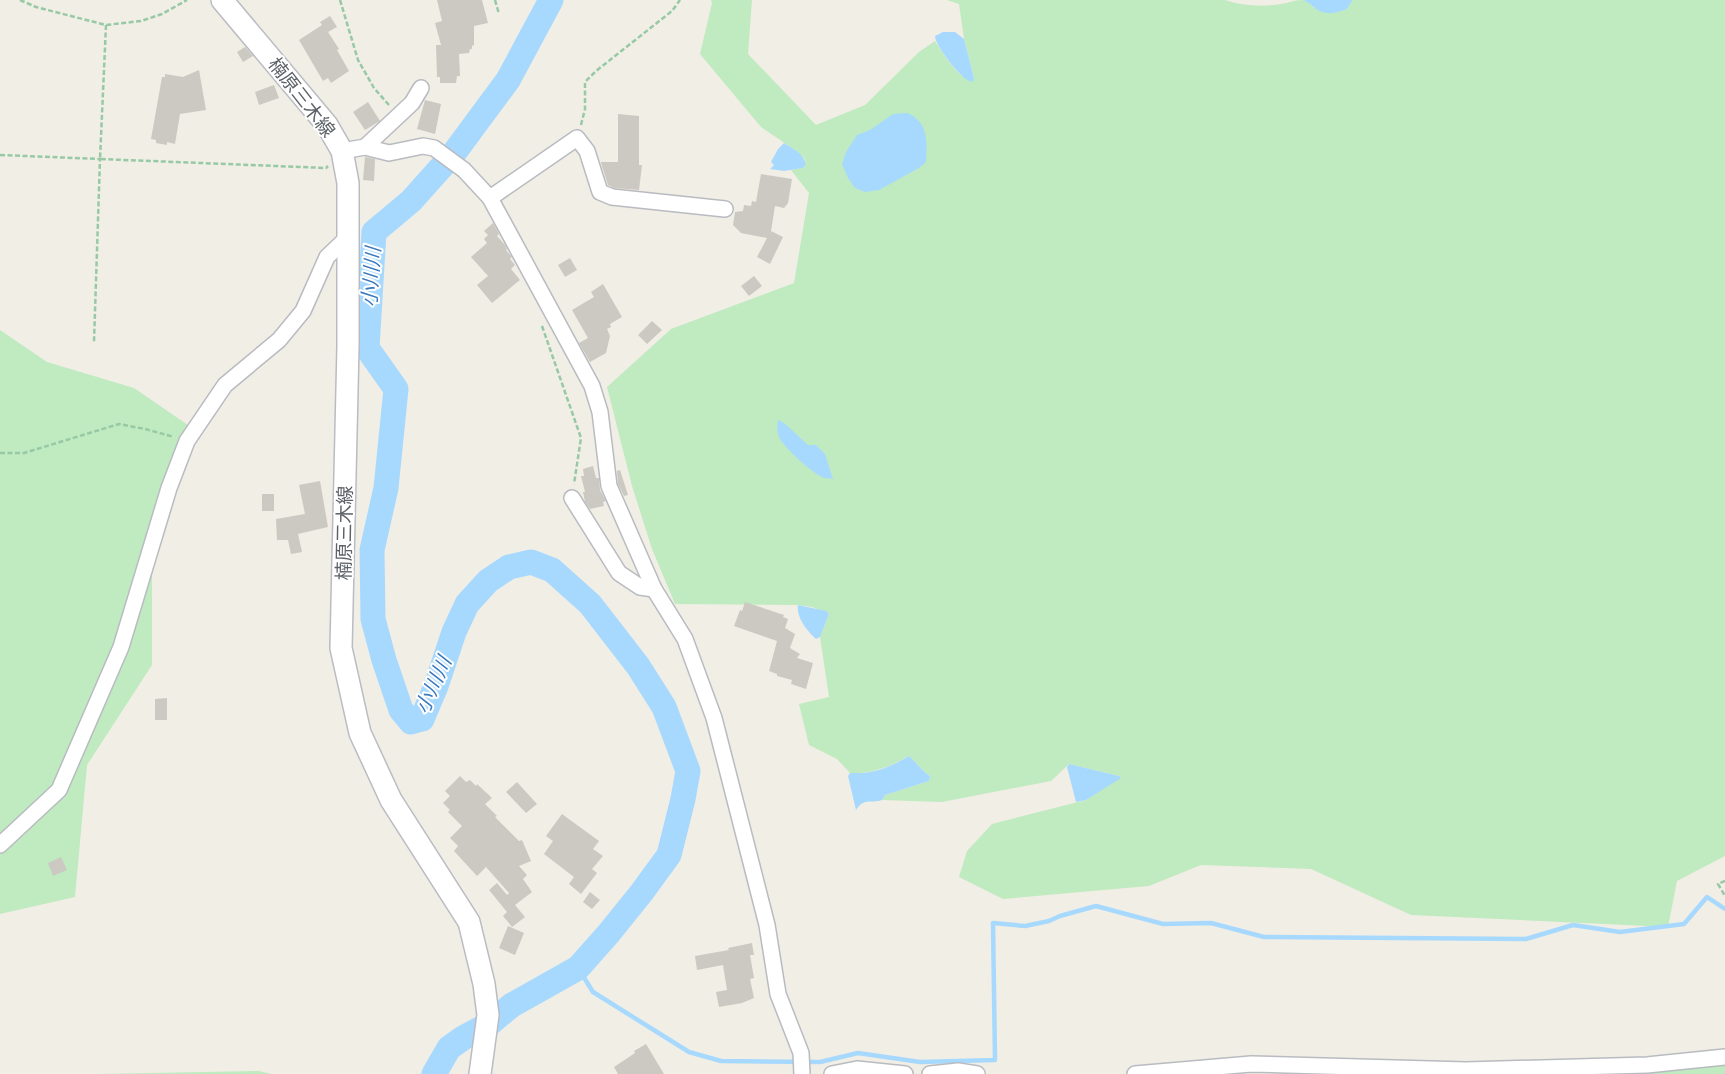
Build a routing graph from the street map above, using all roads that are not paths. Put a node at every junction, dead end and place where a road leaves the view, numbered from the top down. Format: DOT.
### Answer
graph roads {
  1 [pos="222,0"];
  2 [pos="421,88"];
  3 [pos="365,147"];
  4 [pos="342,151"];
  5 [pos="490,198"];
  6 [pos="725,209"];
  7 [pos="348,237"];
  8 [pos="572,498"];
  9 [pos="654,589"];
  10 [pos="0,845"];
  11 [pos="1725,1057"];
  12 [pos="480,1074"];
  13 [pos="802,1074"];
  14 [pos="832,1074"];
  15 [pos="905,1074"];
  16 [pos="930,1074"];
  17 [pos="977,1074"];
  18 [pos="1135,1074"];
  1 -- 4 [label="main road, 楠原三木線"];
  2 -- 3 [label="street"];
  3 -- 4 [label="street"];
  3 -- 5 [label="street"];
  4 -- 7 [label="main road, 楠原三木線"];
  5 -- 6 [label="street"];
  5 -- 9 [label="street"];
  7 -- 10 [label="street"];
  7 -- 12 [label="main road, 楠原三木線"];
  8 -- 9 [label="street"];
  9 -- 13 [label="street"];
  11 -- 18 [label="street"];
  14 -- 15 [label="street"];
  16 -- 17 [label="street"];
}
